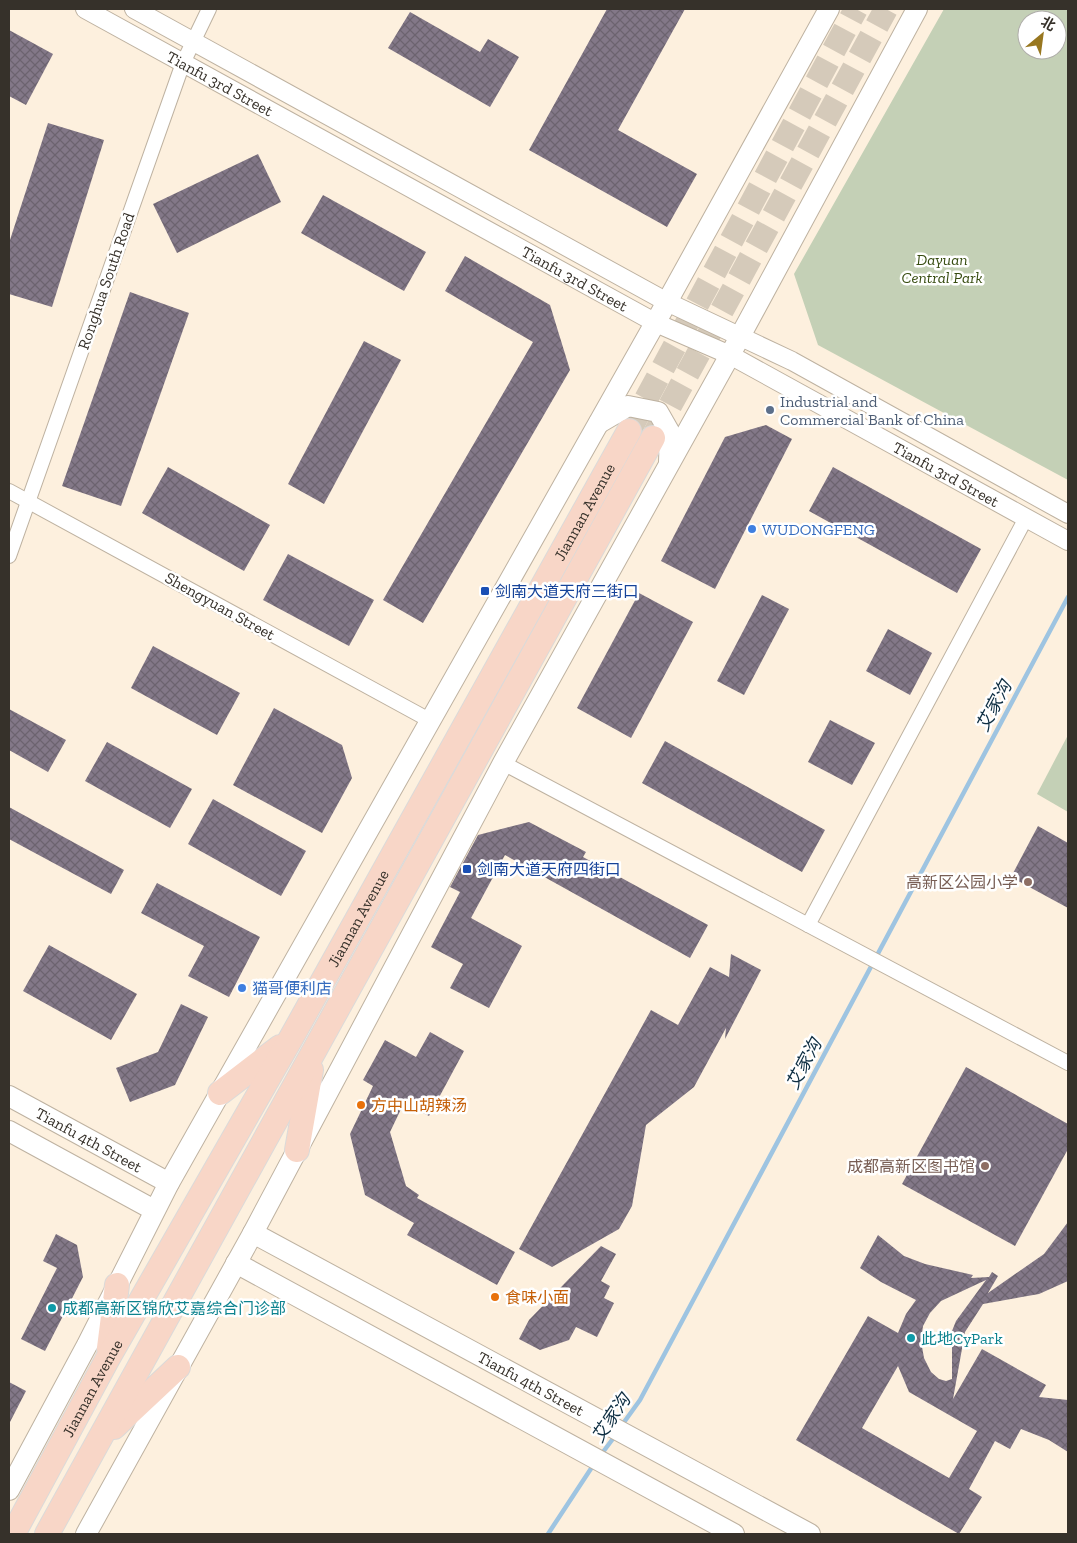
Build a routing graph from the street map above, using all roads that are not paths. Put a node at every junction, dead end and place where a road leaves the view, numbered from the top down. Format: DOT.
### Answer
graph roads {
  1 [pos="85,9"];
  2 [pos="134,9"];
  3 [pos="209,9"];
  4 [pos="829,9"];
  5 [pos="917,9"];
  6 [pos="192,40"];
  7 [pos="183,62"];
  8 [pos="667,302"];
  9 [pos="656,323"];
  10 [pos="739,335"];
  11 [pos="730,355"];
  12 [pos="598,424"];
  13 [pos="629,431"];
  14 [pos="653,438"];
  15 [pos="668,467"];
  16 [pos="9,491"];
  17 [pos="29,502"];
  18 [pos="1068,514"];
  19 [pos="1026,518"];
  20 [pos="1068,541"];
  21 [pos="9,556"];
  22 [pos="431,721"];
  23 [pos="503,763"];
  24 [pos="808,925"];
  25 [pos="290,1040"];
  26 [pos="315,1052"];
  27 [pos="1068,1063"];
  28 [pos="220,1093"];
  29 [pos="9,1096"];
  30 [pos="9,1131"];
  31 [pos="297,1150"];
  32 [pos="168,1183"];
  33 [pos="154,1210"];
  34 [pos="253,1233"];
  35 [pos="236,1263"];
  36 [pos="117,1285"];
  37 [pos="108,1358"];
  38 [pos="178,1367"];
  39 [pos="98,1442"];
  40 [pos="9,1490"];
  41 [pos="13,1534"];
  42 [pos="47,1534"];
  43 [pos="86,1534"];
  44 [pos="734,1534"];
  45 [pos="810,1534"];
  1 -- 7 [label="street, Tianfu 3rd Street"];
  2 -- 6 [label="street, Tianfu 3rd Street"];
  3 -- 6 [label="street, Ronghua South Road"];
  4 -- 8 [label="main road"];
  5 -- 10 [label="main road"];
  6 -- 7 [label="street, Ronghua South Road"];
  6 -- 8 [label="street, Tianfu 3rd Street"];
  7 -- 9 [label="street, Tianfu 3rd Street"];
  7 -- 17 [label="street, Ronghua South Road"];
  8 -- 9 [label="main road"];
  8 -- 10 [label="street, Tianfu 3rd Street"];
  9 -- 11 [label="street, Tianfu 3rd Street"];
  9 -- 12 [label="main road"];
  10 -- 11 [label="main road"];
  10 -- 18 [label="street, Tianfu 3rd Street"];
  11 -- 15 [label="main road"];
  11 -- 19 [label="street, Tianfu 3rd Street"];
  12 -- 15 [label="main road"];
  12 -- 22 [label="main road"];
  13 -- 25 [label="highway, Jiannan Avenue"];
  14 -- 26 [label="highway, Jiannan Avenue"];
  15 -- 23 [label="main road"];
  16 -- 17 [label="street, Shengyuan Street"];
  17 -- 21 [label="street, Ronghua South Road"];
  17 -- 22 [label="street, Shengyuan Street"];
  19 -- 20 [label="street, Tianfu 3rd Street"];
  19 -- 24 [label="street"];
  22 -- 28 [label="main road"];
  23 -- 24 [label="street"];
  23 -- 31 [label="main road"];
  24 -- 27 [label="street"];
  25 -- 28 [label="highway"];
  25 -- 37 [label="highway, Jiannan Avenue"];
  26 -- 31 [label="highway"];
  26 -- 39 [label="highway, Jiannan Avenue"];
  28 -- 32 [label="main road"];
  29 -- 32 [label="main road, Tianfu 4th Street"];
  30 -- 33 [label="main road, Tianfu 4th Street"];
  31 -- 34 [label="main road"];
  32 -- 33 [label="main road"];
  33 -- 36 [label="main road"];
  34 -- 35 [label="main road"];
  34 -- 45 [label="main road, Tianfu 4th Street"];
  35 -- 38 [label="main road"];
  35 -- 44 [label="main road"];
  36 -- 37 [label="highway"];
  36 -- 40 [label="main road"];
  37 -- 41 [label="highway, Jiannan Avenue"];
  38 -- 39 [label="highway"];
  38 -- 43 [label="main road"];
  39 -- 42 [label="highway, Jiannan Avenue"];
}
